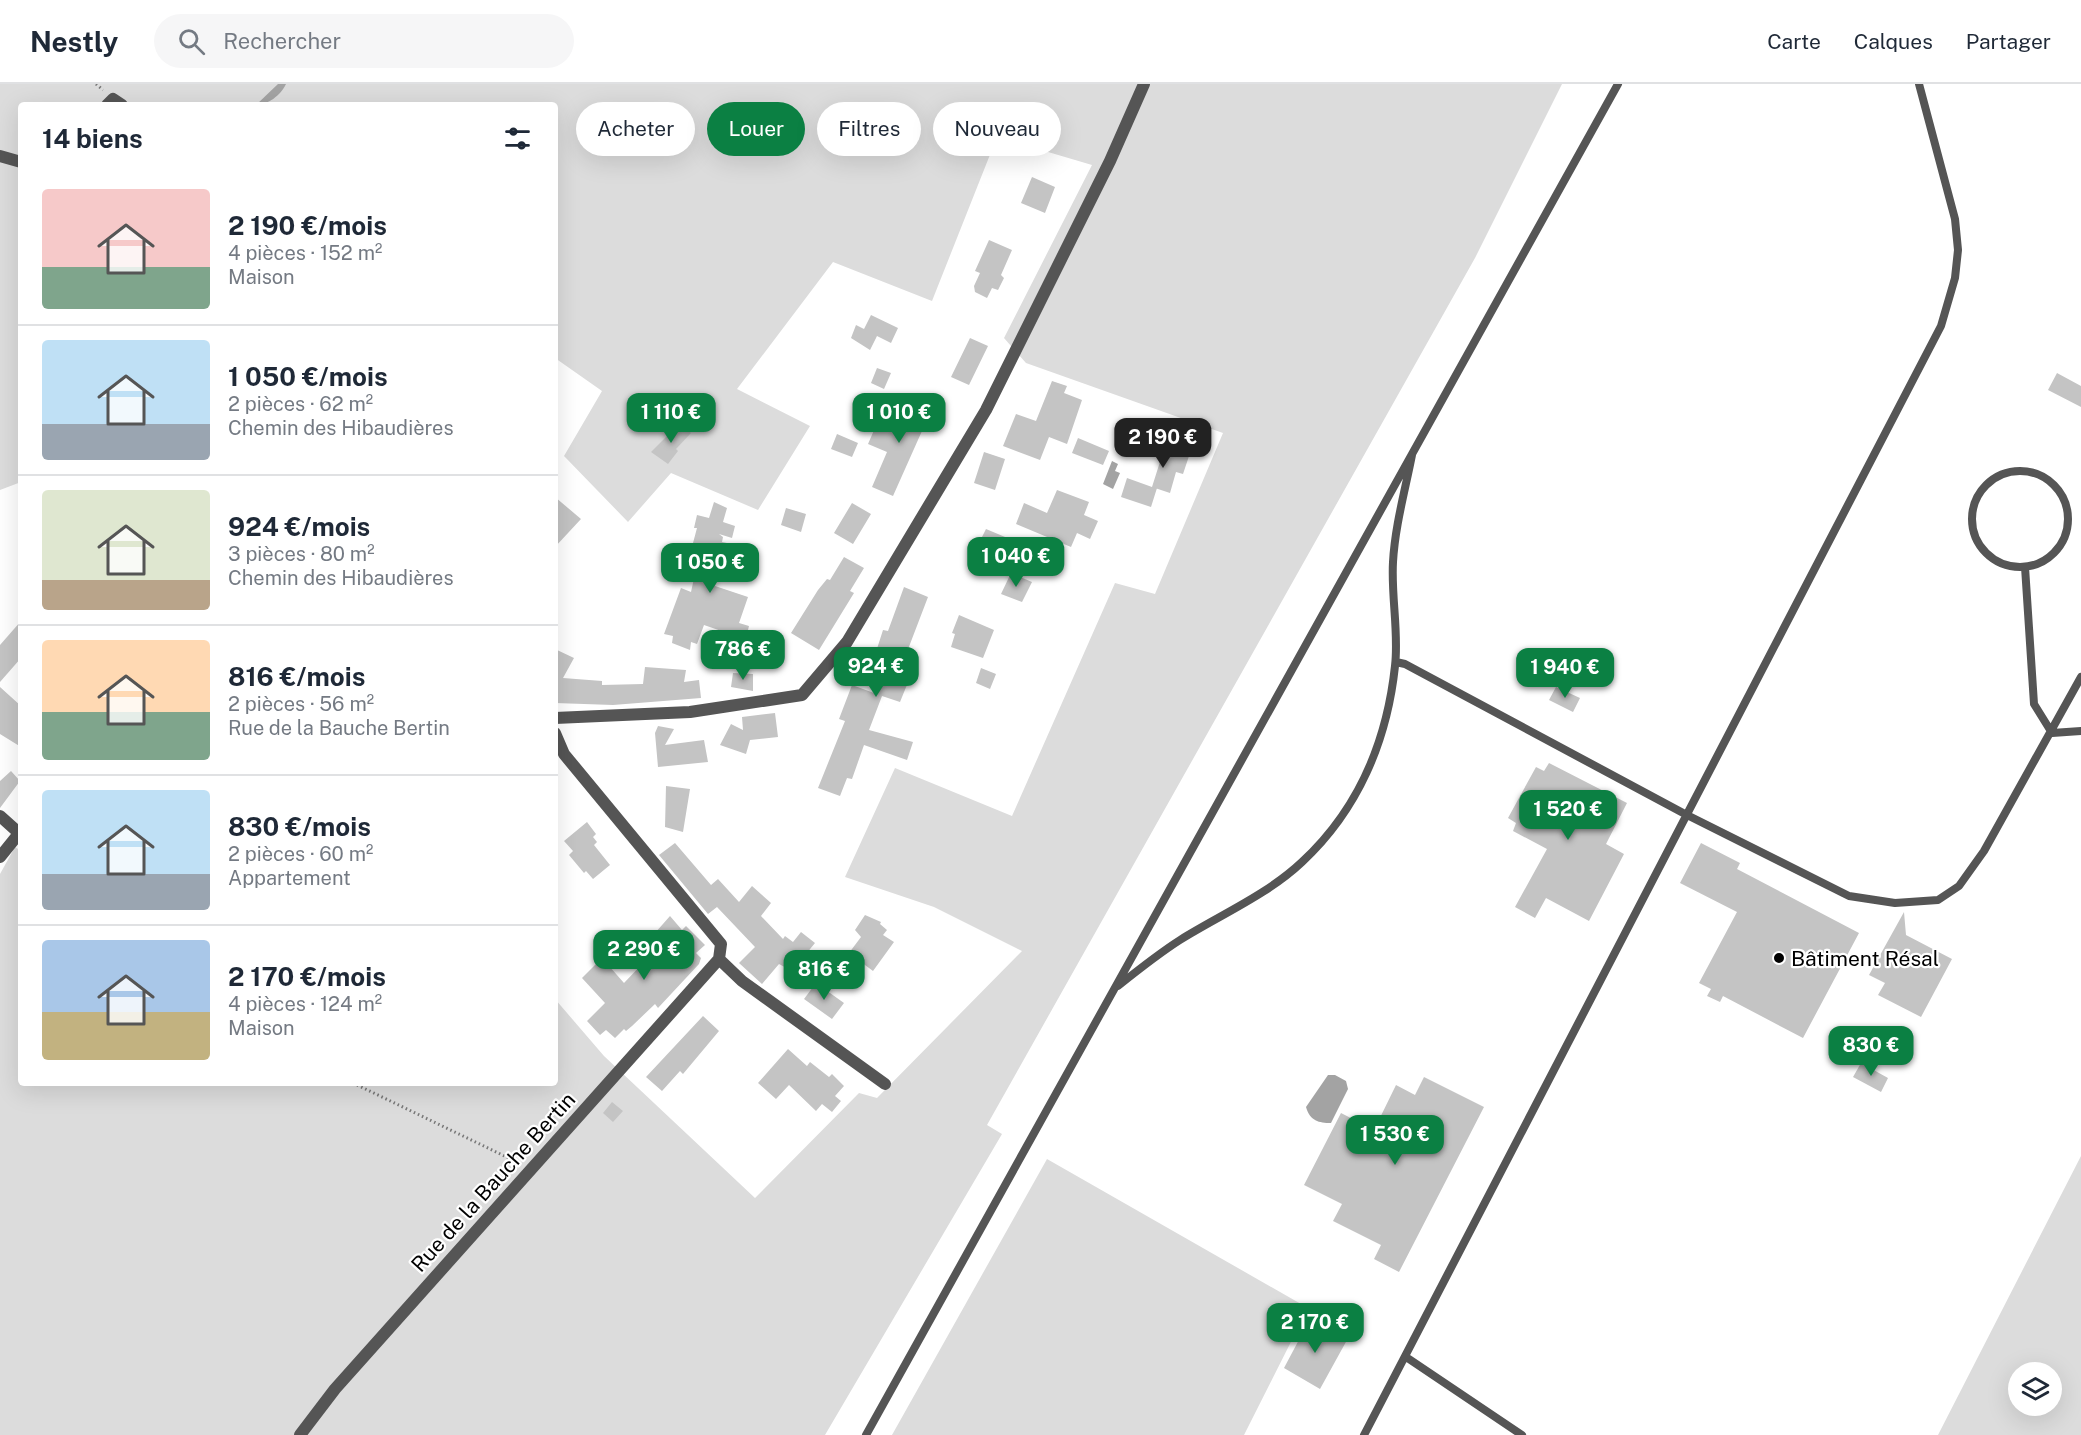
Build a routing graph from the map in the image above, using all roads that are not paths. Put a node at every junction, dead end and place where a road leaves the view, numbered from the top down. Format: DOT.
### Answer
graph roads {
  1 [pos="1144,84"];
  2 [pos="1618,84"];
  3 [pos="1919,84"];
  4 [pos="0,156"];
  5 [pos="18,161"];
  6 [pos="1414,446"];
  7 [pos="2025,567"];
  8 [pos="1396,662"];
  9 [pos="2081,676"];
  10 [pos="558,718"];
  11 [pos="2081,731"];
  12 [pos="2052,733"];
  13 [pos="558,740"];
  14 [pos="1685,814"];
  15 [pos="0,816"];
  16 [pos="18,830"];
  17 [pos="18,834"];
  18 [pos="0,857"];
  19 [pos="719,959"];
  20 [pos="1114,988"];
  21 [pos="885,1084"];
  22 [pos="1406,1357"];
  23 [pos="300,1435"];
  24 [pos="866,1435"];
  25 [pos="1364,1435"];
  26 [pos="1522,1435"];
  1 -- 10 [label="street"];
  2 -- 6 [label="lane"];
  3 -- 14 [label="lane"];
  4 -- 5 [label="street"];
  6 -- 8 [label="lane"];
  6 -- 20 [label="lane"];
  7 -- 7 [label="lane"];
  7 -- 12 [label="lane"];
  8 -- 14 [label="lane"];
  8 -- 20 [label="lane"];
  9 -- 12 [label="lane"];
  11 -- 12 [label="lane"];
  12 -- 14 [label="lane"];
  13 -- 19 [label="street"];
  14 -- 22 [label="lane"];
  15 -- 16 [label="street"];
  17 -- 18 [label="street"];
  19 -- 21 [label="street"];
  19 -- 23 [label="street, Rue de la Bauche Bertin"];
  20 -- 24 [label="lane"];
  22 -- 25 [label="lane"];
  22 -- 26 [label="lane"];
}
